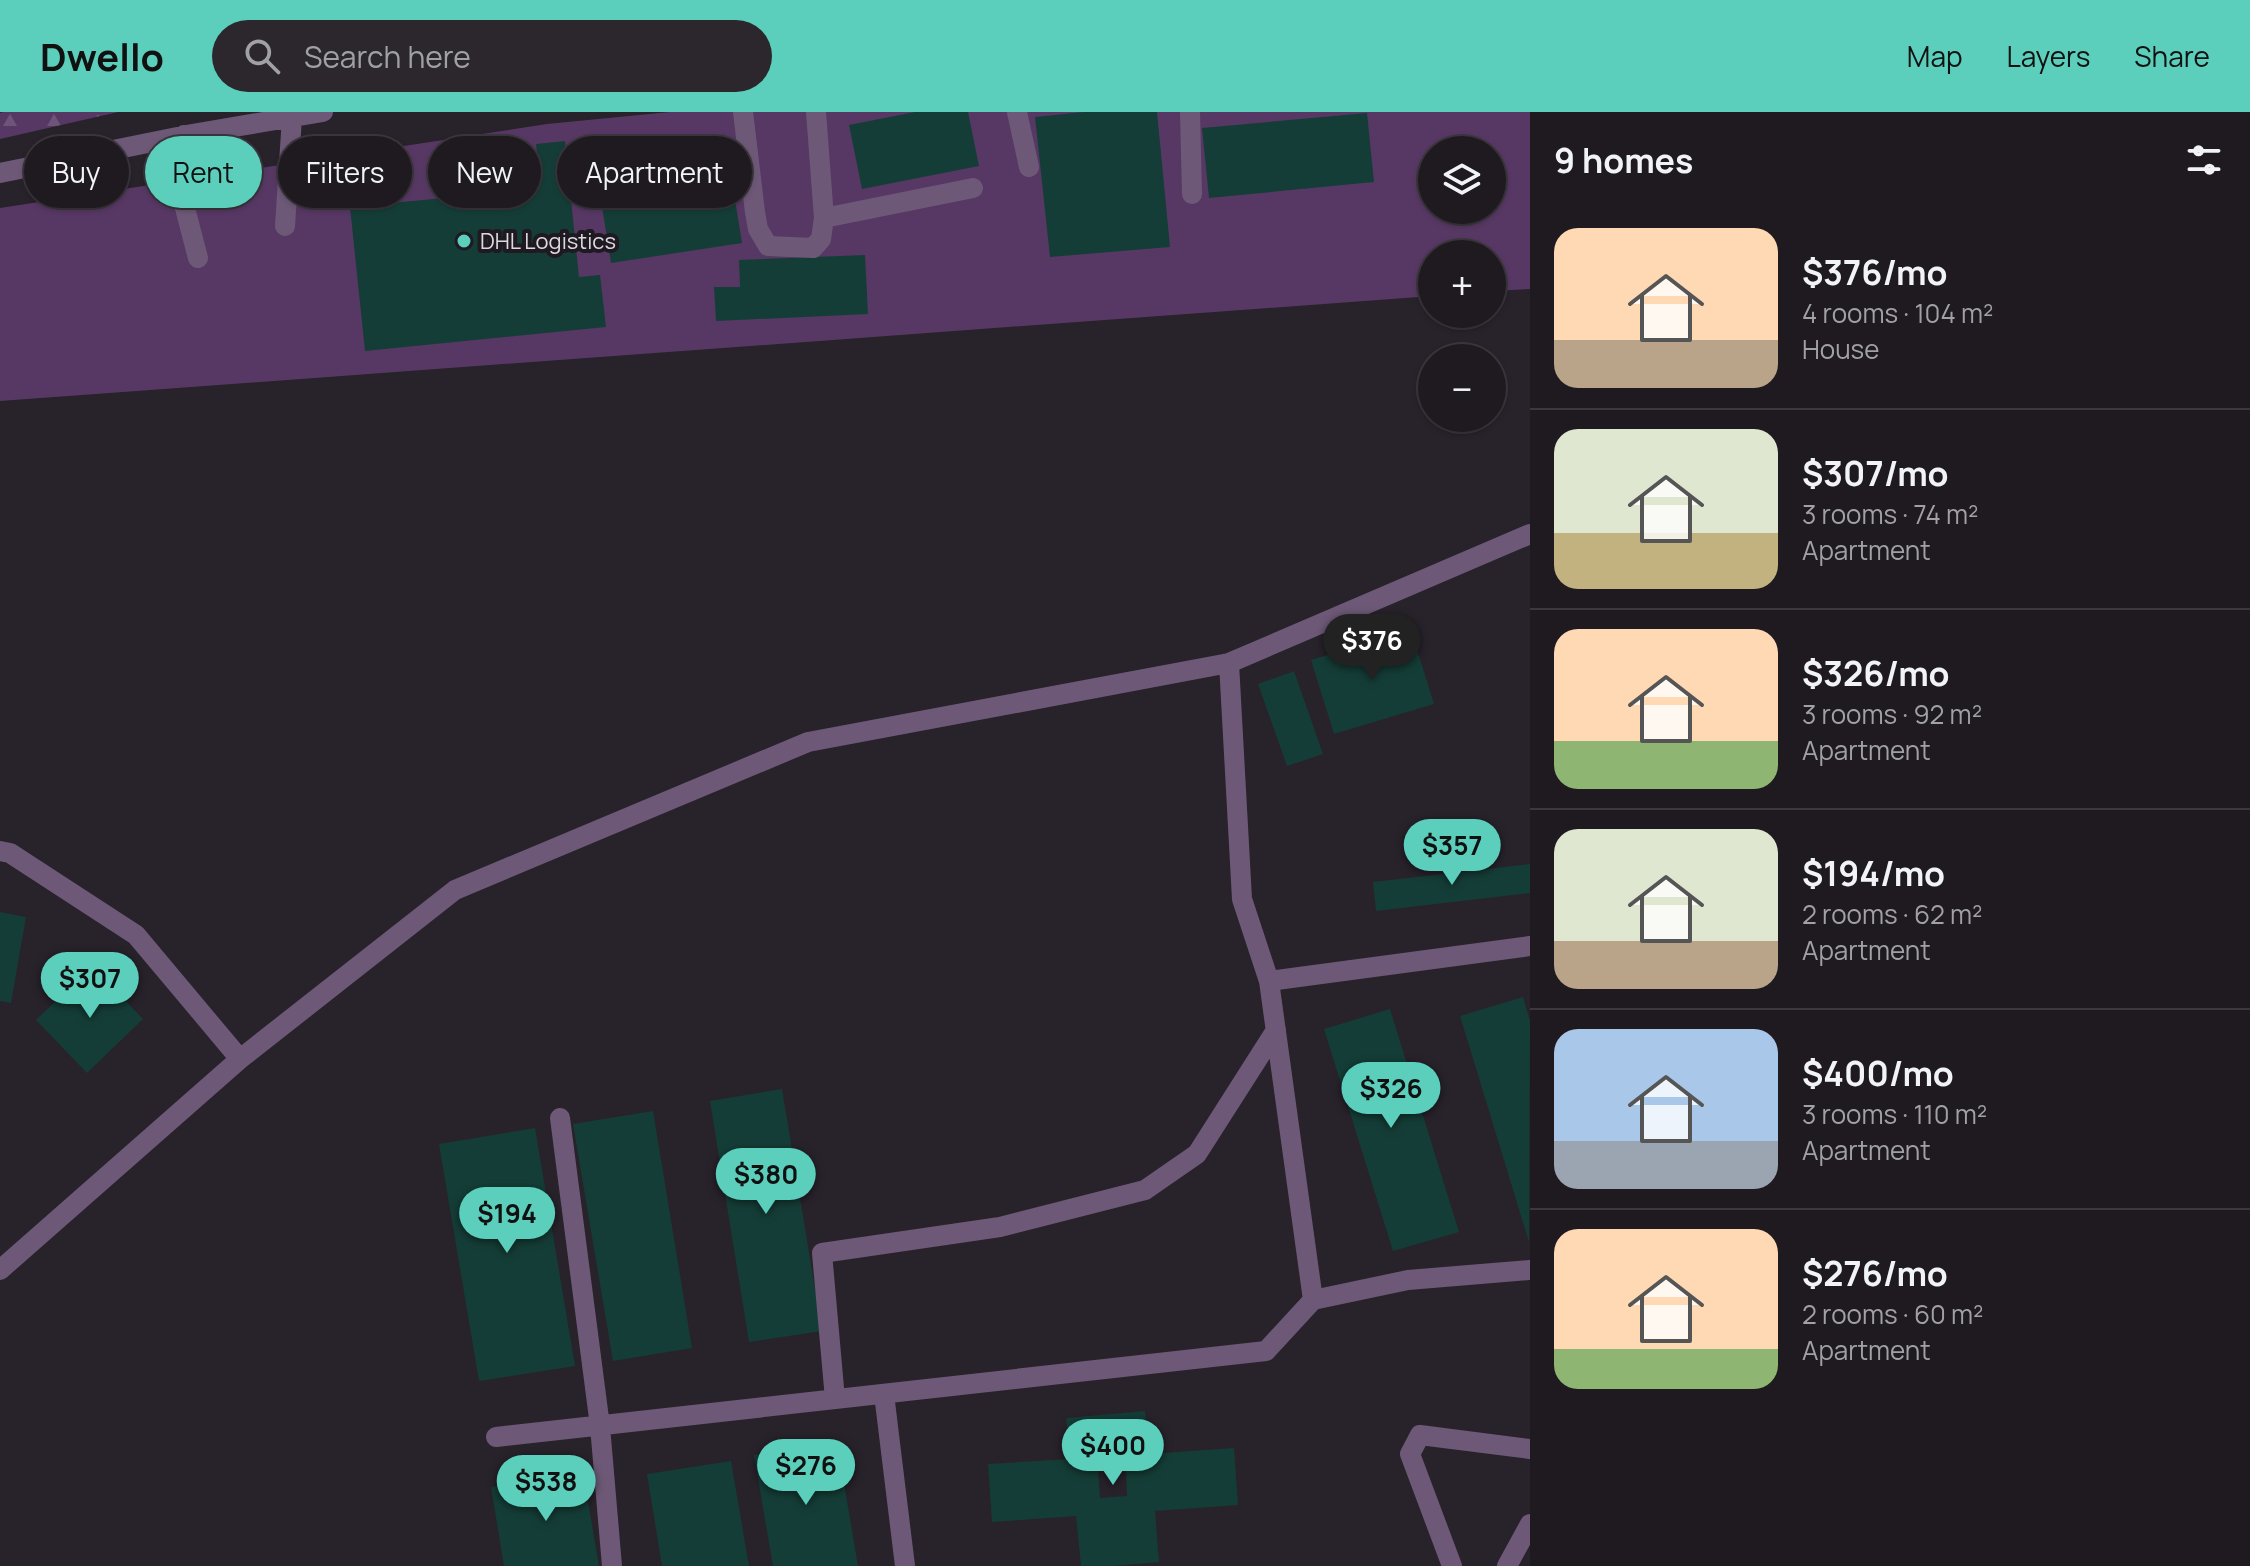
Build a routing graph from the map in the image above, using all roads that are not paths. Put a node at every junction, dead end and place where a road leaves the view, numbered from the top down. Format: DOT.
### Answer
graph roads {
  1 [pos="323,112"];
  2 [pos="743,112"];
  3 [pos="816,112"];
  4 [pos="1017,112"];
  5 [pos="1190,112"];
  6 [pos="292,117"];
  7 [pos="184,135"];
  8 [pos="1029,167"];
  9 [pos="0,173"];
  10 [pos="973,188"];
  11 [pos="1192,194"];
  12 [pos="824,218"];
  13 [pos="285,226"];
  14 [pos="198,258"];
  15 [pos="1530,534"];
  16 [pos="1229,663"];
  17 [pos="0,851"];
  18 [pos="1530,946"];
  19 [pos="1269,981"];
  20 [pos="1276,1030"];
  21 [pos="240,1059"];
  22 [pos="560,1118"];
  23 [pos="0,1270"];
  24 [pos="1530,1270"];
  25 [pos="1313,1300"];
  26 [pos="884,1394"];
  27 [pos="835,1399"];
  28 [pos="600,1426"];
  29 [pos="496,1437"];
  30 [pos="1530,1449"];
  31 [pos="1530,1524"];
  32 [pos="612,1566"];
  33 [pos="905,1566"];
  34 [pos="1452,1566"];
  35 [pos="1507,1566"];
  1 -- 6 [label="street"];
  2 -- 12 [label="street"];
  3 -- 12 [label="street"];
  4 -- 8 [label="street"];
  5 -- 11 [label="street"];
  6 -- 7 [label="street"];
  6 -- 13 [label="street"];
  7 -- 9 [label="street"];
  7 -- 14 [label="street"];
  10 -- 12 [label="street"];
  15 -- 16 [label="street"];
  16 -- 19 [label="street"];
  16 -- 21 [label="street"];
  17 -- 21 [label="street"];
  18 -- 19 [label="street"];
  19 -- 20 [label="street"];
  20 -- 25 [label="street"];
  20 -- 27 [label="street"];
  21 -- 23 [label="street"];
  22 -- 28 [label="street"];
  24 -- 25 [label="street"];
  25 -- 26 [label="street"];
  26 -- 27 [label="street"];
  26 -- 33 [label="street"];
  27 -- 28 [label="street"];
  28 -- 29 [label="street"];
  28 -- 32 [label="street"];
  30 -- 34 [label="street"];
  31 -- 35 [label="street"];
}
